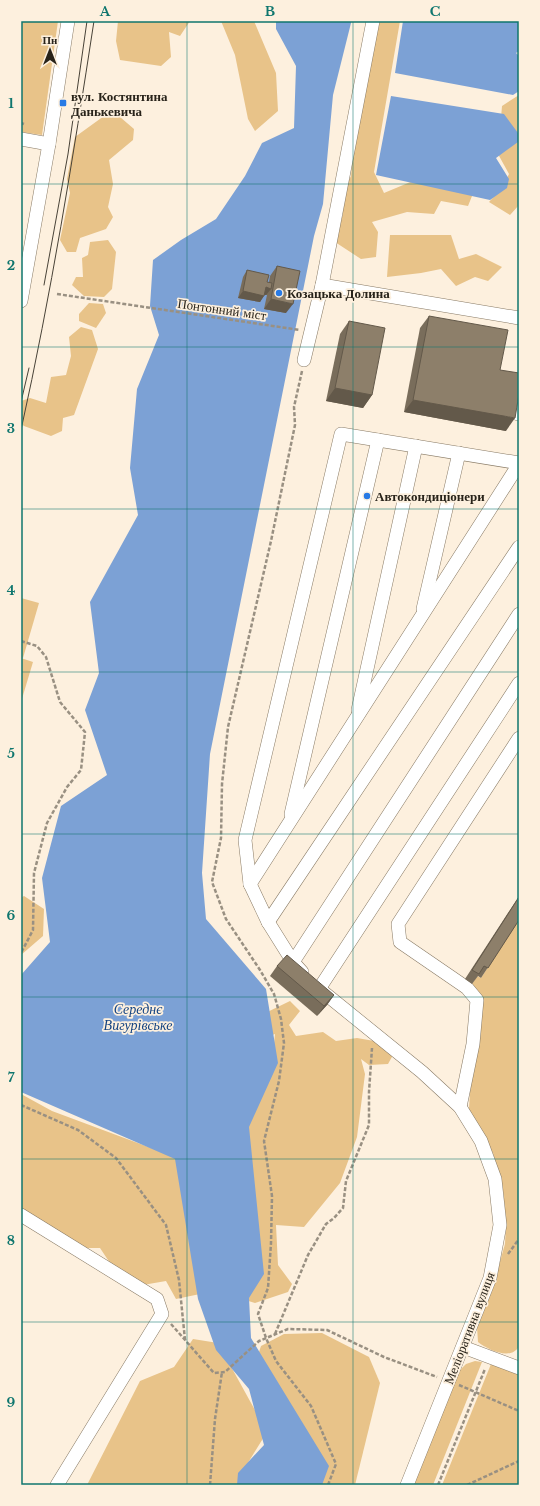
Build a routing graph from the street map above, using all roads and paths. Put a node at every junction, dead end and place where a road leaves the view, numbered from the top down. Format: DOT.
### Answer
graph roads {
  1 [pos="68,21"];
  2 [pos="373,21"];
  3 [pos="21,140"];
  4 [pos="49,144"];
  5 [pos="322,285"];
  6 [pos="57,294"];
  7 [pos="21,301"];
  8 [pos="519,318"];
  9 [pos="303,330"];
  10 [pos="304,360"];
  11 [pos="378,440"];
  12 [pos="416,446"];
  13 [pos="459,453"];
  14 [pos="519,463"];
  15 [pos="519,547"];
  16 [pos="519,614"];
  17 [pos="420,618"];
  18 [pos="21,641"];
  19 [pos="519,683"];
  20 [pos="356,719"];
  21 [pos="519,738"];
  22 [pos="289,823"];
  23 [pos="250,884"];
  24 [pos="268,922"];
  25 [pos="21,954"];
  26 [pos="293,962"];
  27 [pos="319,989"];
  28 [pos="374,1033"];
  29 [pos="21,1105"];
  30 [pos="460,1107"];
  31 [pos="21,1215"];
  32 [pos="162,1314"];
  33 [pos="275,1334"];
  34 [pos="185,1340"];
  35 [pos="463,1347"];
  36 [pos="490,1357"];
  37 [pos="519,1367"];
  38 [pos="224,1372"];
  39 [pos="448,1381"];
  40 [pos="476,1392"];
  41 [pos="519,1411"];
  42 [pos="519,1461"];
  43 [pos="57,1485"];
  44 [pos="210,1485"];
  45 [pos="407,1485"];
  46 [pos="438,1485"];
  47 [pos="467,1485"];
  1 -- 4 [label="street"];
  2 -- 5 [label="street"];
  3 -- 4 [label="street"];
  4 -- 7 [label="street"];
  5 -- 8 [label="street"];
  5 -- 10 [label="street"];
  6 -- 9 [label="path, Понтонний міст"];
  11 -- 12 [label="street"];
  11 -- 22 [label="street"];
  11 -- 23 [label="street, Меліоративна вулиця"];
  12 -- 13 [label="street"];
  12 -- 20 [label="street"];
  13 -- 14 [label="street"];
  13 -- 17 [label="street"];
  14 -- 17 [label="street"];
  15 -- 24 [label="street"];
  16 -- 26 [label="street"];
  17 -- 20 [label="street"];
  18 -- 25 [label="path"];
  19 -- 27 [label="street"];
  20 -- 22 [label="street"];
  21 -- 30 [label="street"];
  22 -- 23 [label="street"];
  23 -- 24 [label="street, Меліоративна вулиця"];
  24 -- 26 [label="street, Меліоративна вулиця"];
  26 -- 27 [label="street, Меліоративна вулиця"];
  27 -- 28 [label="street, Меліоративна вулиця"];
  28 -- 30 [label="street, Меліоративна вулиця"];
  28 -- 33 [label="path"];
  29 -- 34 [label="path"];
  30 -- 35 [label="street, Меліоративна вулиця"];
  31 -- 32 [label="street"];
  32 -- 34 [label="path"];
  32 -- 43 [label="street"];
  33 -- 38 [label="path"];
  33 -- 39 [label="path"];
  34 -- 38 [label="path"];
  35 -- 36 [label="street"];
  35 -- 39 [label="street, Меліоративна вулиця"];
  36 -- 37 [label="street"];
  36 -- 40 [label="path"];
  38 -- 44 [label="path"];
  39 -- 40 [label="path"];
  39 -- 45 [label="street, Меліоративна вулиця"];
  40 -- 41 [label="path"];
  40 -- 46 [label="path"];
  42 -- 47 [label="path"];
}
